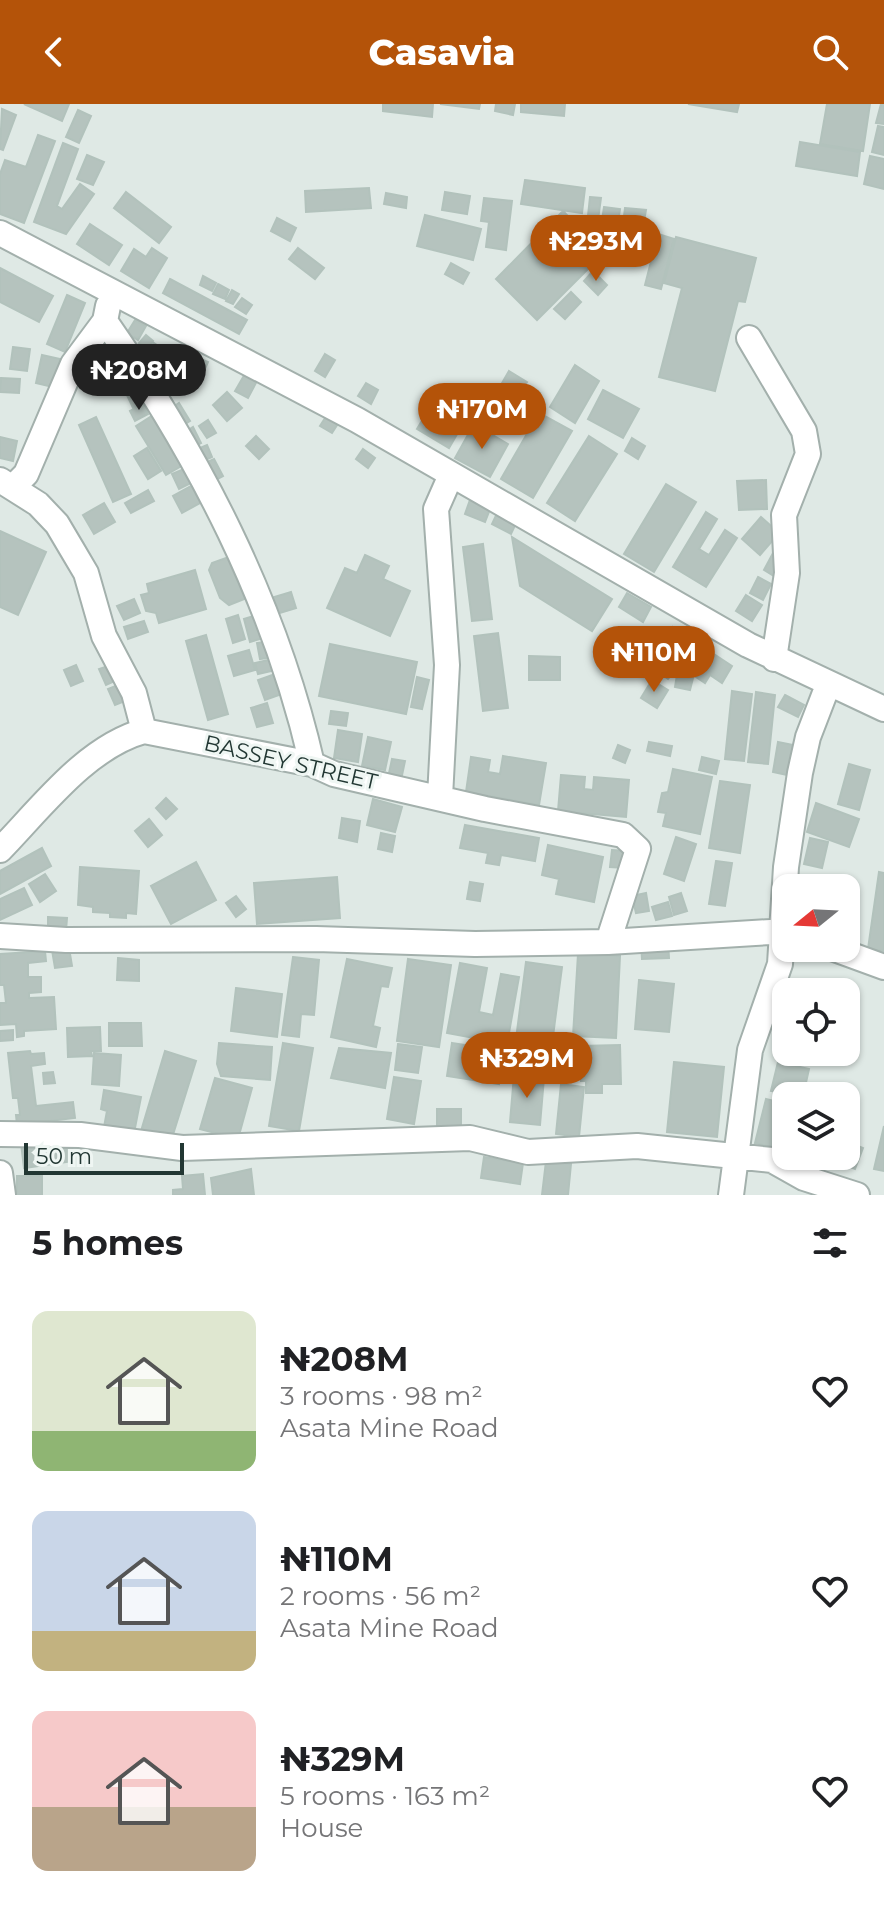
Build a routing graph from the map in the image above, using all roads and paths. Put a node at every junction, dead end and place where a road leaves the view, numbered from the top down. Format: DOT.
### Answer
graph roads {
  1 [pos="0,233"];
  2 [pos="110,293"];
  3 [pos="105,321"];
  4 [pos="749,338"];
  5 [pos="451,475"];
  6 [pos="7,483"];
  7 [pos="774,659"];
  8 [pos="828,685"];
  9 [pos="884,709"];
  10 [pos="144,731"];
  11 [pos="312,764"];
  12 [pos="440,797"];
  13 [pos="0,850"];
  14 [pos="786,874"];
  15 [pos="772,932"];
  16 [pos="0,936"];
  17 [pos="608,942"];
  18 [pos="860,958"];
  19 [pos="780,962"];
  20 [pos="884,967"];
  21 [pos="0,1134"];
  22 [pos="738,1154"];
  23 [pos="0,1173"];
  24 [pos="3,1195"];
  25 [pos="731,1195"];
  26 [pos="857,1195"];
  1 -- 2 [label="street"];
  2 -- 3 [label="street"];
  2 -- 5 [label="street"];
  3 -- 6 [label="street"];
  3 -- 11 [label="street"];
  4 -- 7 [label="street"];
  5 -- 7 [label="street"];
  5 -- 12 [label="street"];
  6 -- 10 [label="street"];
  7 -- 8 [label="street"];
  8 -- 9 [label="street"];
  8 -- 14 [label="street"];
  10 -- 11 [label="street, BASSEY STREET"];
  10 -- 13 [label="street"];
  11 -- 12 [label="street, BASSEY STREET"];
  12 -- 17 [label="street, BASSEY STREET"];
  15 -- 17 [label="street"];
  16 -- 17 [label="street"];
  18 -- 20 [label="street"];
  19 -- 22 [label="street"];
  21 -- 22 [label="street"];
  22 -- 25 [label="street"];
  22 -- 26 [label="street"];
  23 -- 24 [label="street"];
}
